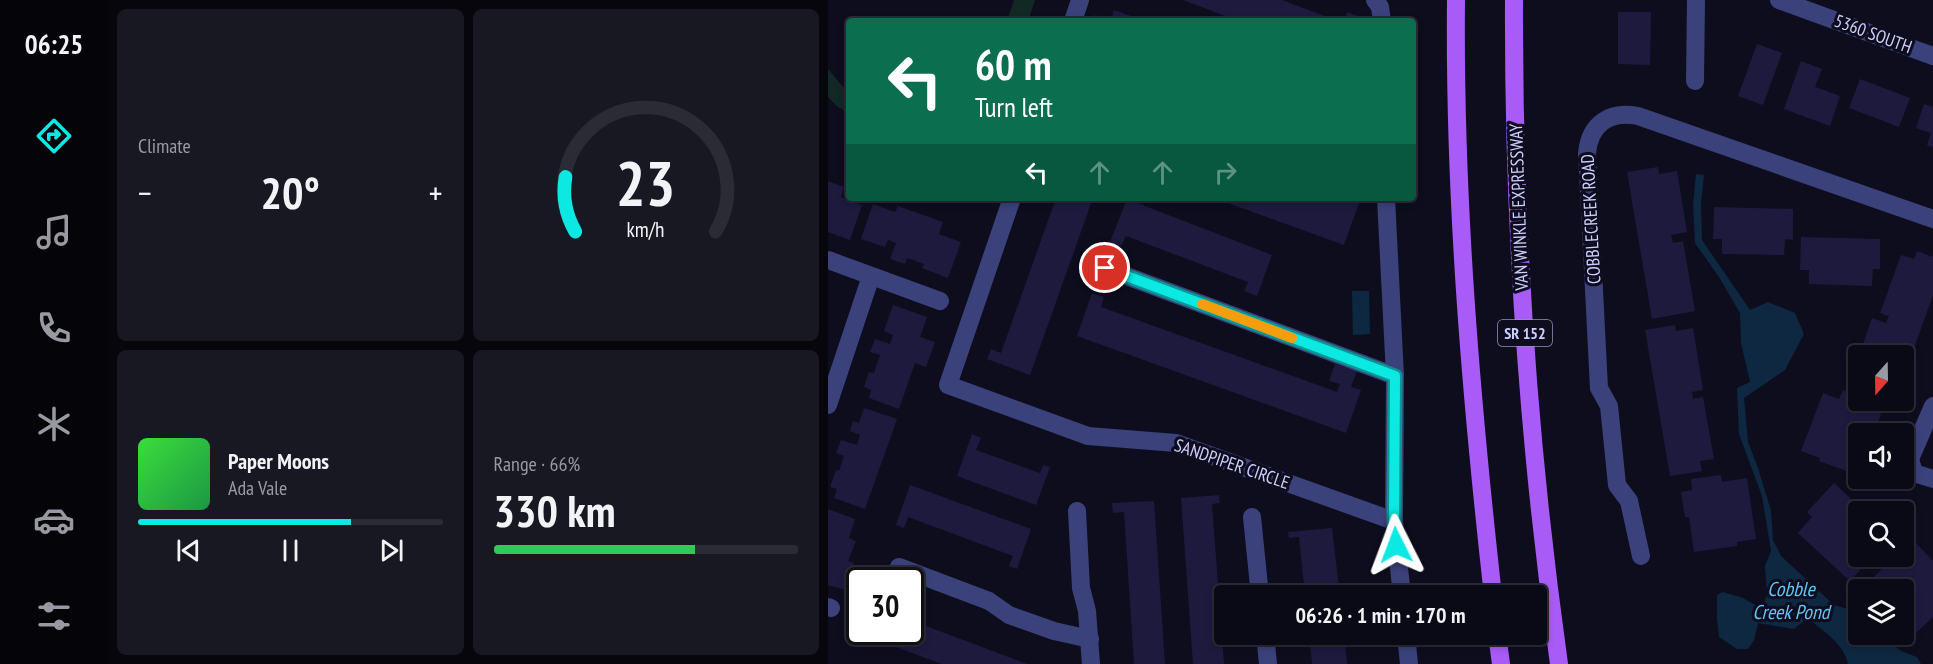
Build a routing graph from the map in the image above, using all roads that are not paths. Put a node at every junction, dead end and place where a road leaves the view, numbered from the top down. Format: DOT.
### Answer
graph roads {
  1 [pos="1080,0"];
  2 [pos="1375,0"];
  3 [pos="1456,0"];
  4 [pos="1514,0"];
  5 [pos="1696,0"];
  6 [pos="1779,0"];
  7 [pos="1074,18"];
  8 [pos="1382,18"];
  9 [pos="1933,56"];
  10 [pos="1695,81"];
  11 [pos="1011,201"];
  12 [pos="1386,201"];
  13 [pos="1933,219"];
  14 [pos="828,260"];
  15 [pos="1105,268"];
  16 [pos="871,276"];
  17 [pos="940,301"];
  18 [pos="1395,376"];
  19 [pos="832,380"];
  20 [pos="828,405"];
  21 [pos="1933,406"];
  22 [pos="1933,479"];
  23 [pos="1077,511"];
  24 [pos="1252,517"];
  25 [pos="1394,520"];
  26 [pos="1641,556"];
  27 [pos="924,576"];
  28 [pos="1259,585"];
  29 [pos="1401,585"];
  30 [pos="1492,585"];
  31 [pos="1090,639"];
  32 [pos="1266,645"];
  33 [pos="1407,645"];
  34 [pos="1498,645"];
  35 [pos="1091,664"];
  36 [pos="1268,664"];
  37 [pos="1409,664"];
  38 [pos="1501,664"];
  39 [pos="1559,664"];
  1 -- 7 [label="street"];
  2 -- 8 [label="street"];
  3 -- 30 [label="main road"];
  4 -- 39 [label="main road, VAN WINKLE EXPRESSWAY / SR 152"];
  5 -- 10 [label="street"];
  6 -- 9 [label="street, 5360 SOUTH"];
  11 -- 25 [label="street, SANDPIPER CIRCLE"];
  12 -- 18 [label="street"];
  13 -- 26 [label="street, COBBLECREEK ROAD"];
  14 -- 16 [label="street"];
  15 -- 18 [label="street"];
  16 -- 17 [label="street"];
  16 -- 19 [label="street"];
  18 -- 25 [label="street"];
  19 -- 20 [label="street"];
  21 -- 22 [label="street"];
  23 -- 31 [label="street"];
  24 -- 28 [label="street"];
  25 -- 29 [label="street"];
  27 -- 31 [label="street"];
  31 -- 35 [label="street"];
  32 -- 36 [label="street"];
  33 -- 37 [label="street"];
  34 -- 38 [label="main road"];
}
